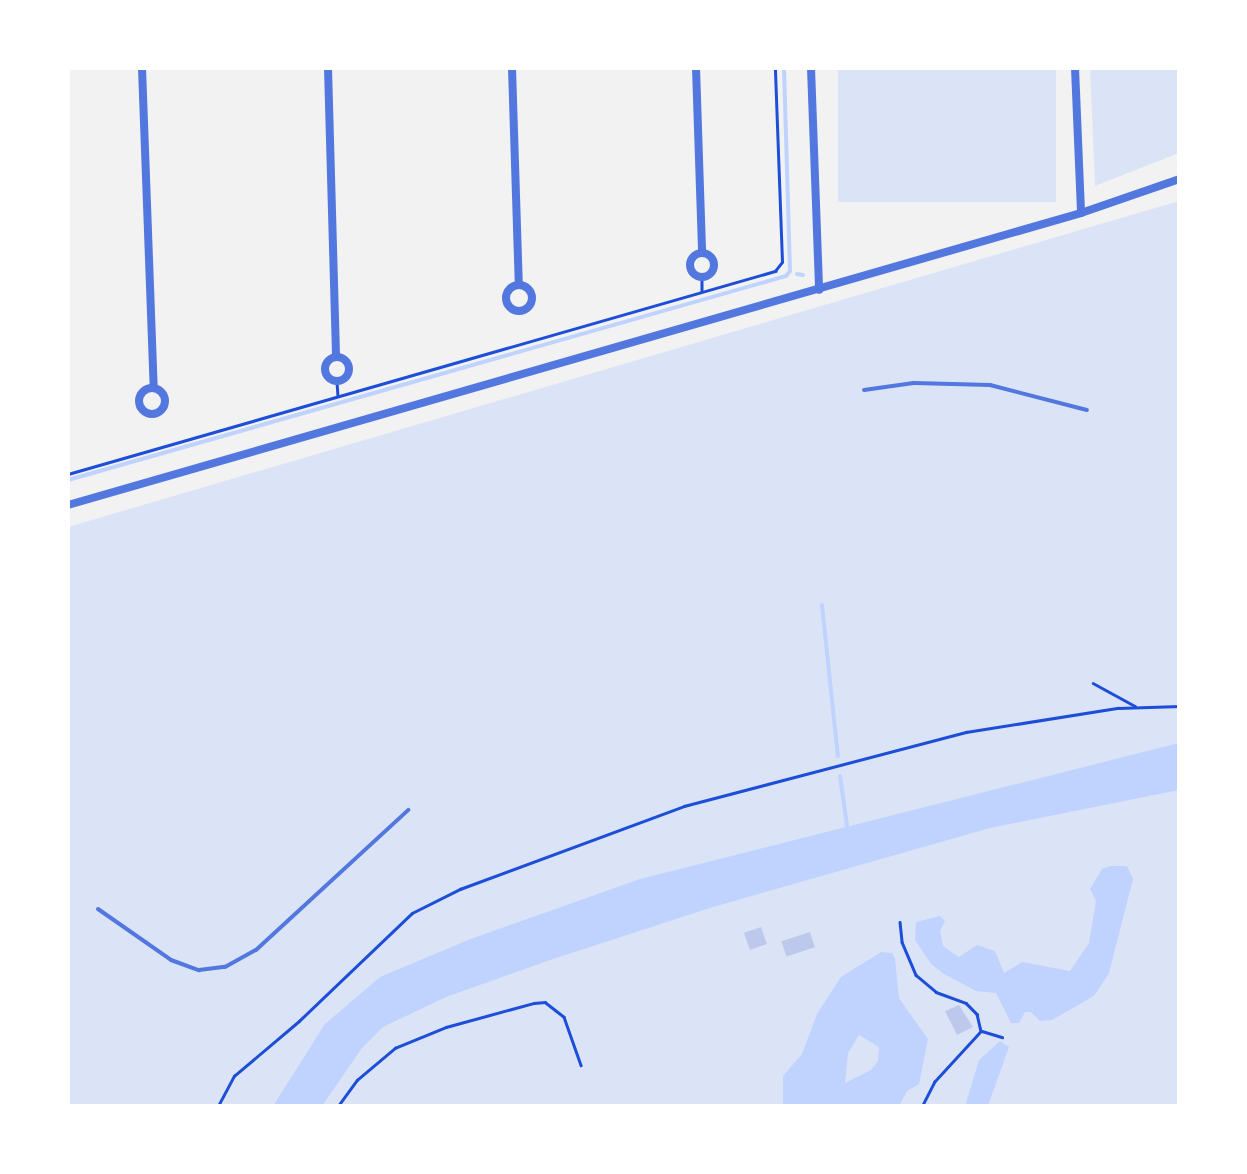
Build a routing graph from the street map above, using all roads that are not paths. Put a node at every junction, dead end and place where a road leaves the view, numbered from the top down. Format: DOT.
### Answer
graph roads {
  1 [pos="142,68"];
  2 [pos="328,68"];
  3 [pos="512,68"];
  4 [pos="696,68"];
  5 [pos="811,68"];
  6 [pos="1076,68"];
  7 [pos="1180,179"];
  8 [pos="1081,214"];
  9 [pos="702,253"];
  10 [pos="519,285"];
  11 [pos="818,290"];
  12 [pos="336,357"];
  13 [pos="154,388"];
  14 [pos="864,390"];
  15 [pos="1087,410"];
  16 [pos="68,505"];
  17 [pos="408,810"];
  18 [pos="98,909"];
  1 -- 13 [label="street"];
  2 -- 12 [label="street"];
  3 -- 10 [label="street"];
  4 -- 9 [label="street"];
  5 -- 11 [label="street"];
  6 -- 8 [label="street"];
  7 -- 8 [label="street"];
  8 -- 11 [label="street"];
  9 -- 9 [label="street"];
  11 -- 16 [label="street"];
  12 -- 12 [label="street"];
  14 -- 15 [label="lane"];
  17 -- 18 [label="lane"];
}
